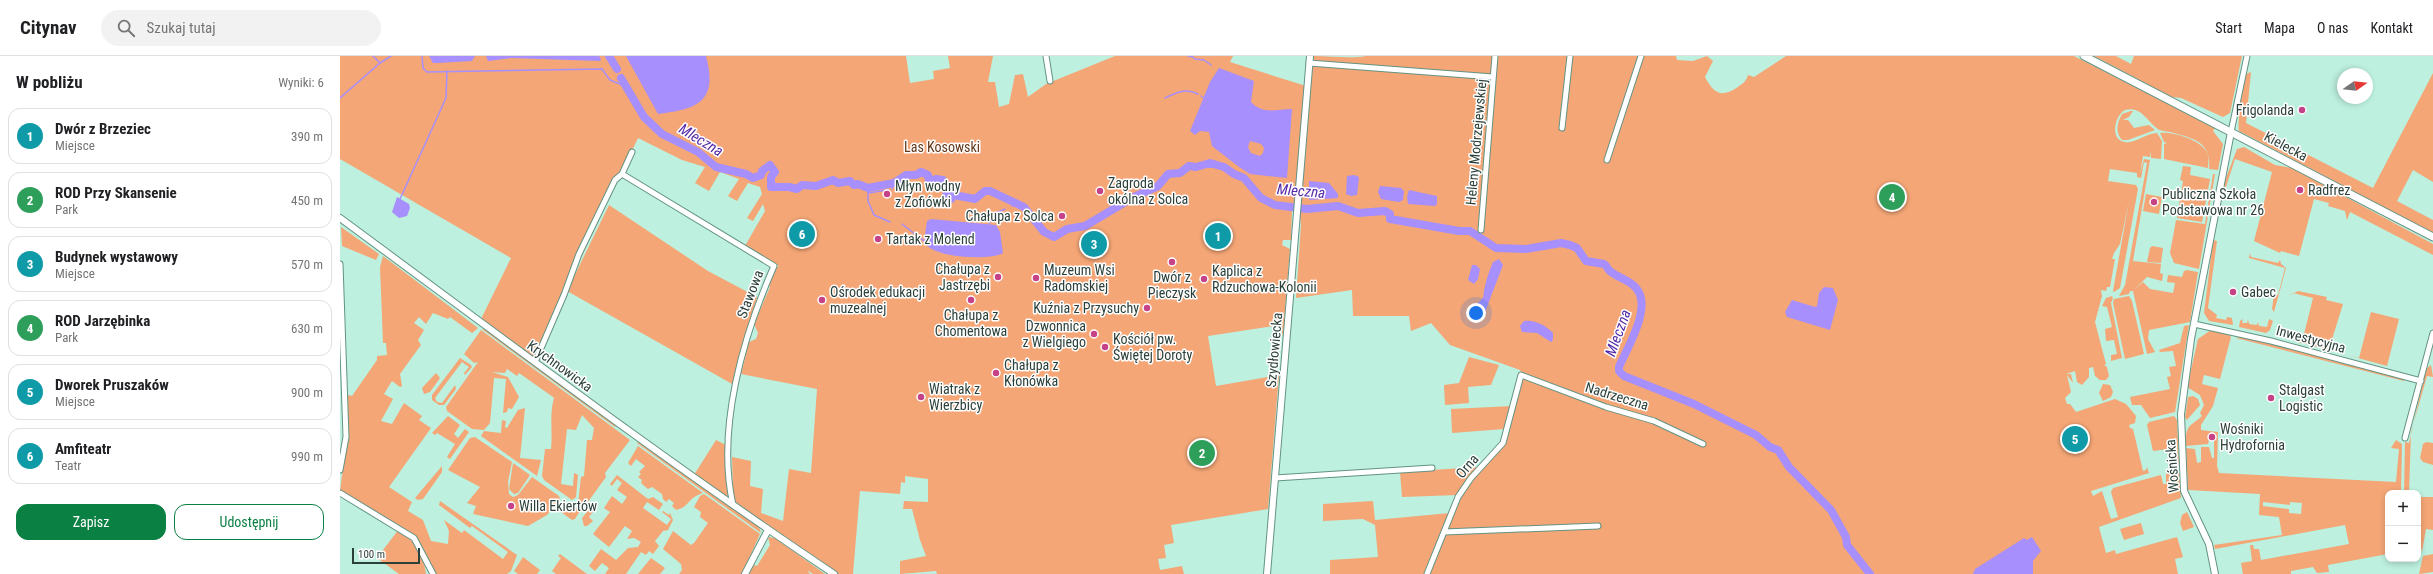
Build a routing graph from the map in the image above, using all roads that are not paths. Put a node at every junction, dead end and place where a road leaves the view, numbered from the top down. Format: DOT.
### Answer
graph roads {
  1 [pos="1046,56"];
  2 [pos="1310,56"];
  3 [pos="1495,56"];
  4 [pos="1570,56"];
  5 [pos="1641,56"];
  6 [pos="2084,56"];
  7 [pos="2246,56"];
  8 [pos="1309,63"];
  9 [pos="1493,77"];
  10 [pos="1050,81"];
  11 [pos="1562,128"];
  12 [pos="2231,132"];
  13 [pos="632,152"];
  14 [pos="1607,160"];
  15 [pos="622,174"];
  16 [pos="340,218"];
  17 [pos="1481,230"];
  18 [pos="2433,237"];
  19 [pos="340,264"];
  20 [pos="2196,325"];
  21 [pos="2433,334"];
  22 [pos="535,362"];
  23 [pos="1521,374"];
  24 [pos="2421,381"];
  25 [pos="2405,438"];
  26 [pos="1703,444"];
  27 [pos="341,460"];
  28 [pos="1432,468"];
  29 [pos="340,470"];
  30 [pos="1275,478"];
  31 [pos="340,493"];
  32 [pos="733,506"];
  33 [pos="1598,526"];
  34 [pos="768,530"];
  35 [pos="1444,532"];
  36 [pos="433,574"];
  37 [pos="745,574"];
  38 [pos="834,574"];
  39 [pos="1267,574"];
  40 [pos="1427,574"];
  41 [pos="2215,574"];
  1 -- 10 [label="street"];
  2 -- 8 [label="street, Szydłowiecka"];
  3 -- 9 [label="street, Heleny Modrzejewskiej"];
  4 -- 11 [label="street"];
  5 -- 14 [label="street"];
  6 -- 12 [label="main road, Kielecka"];
  7 -- 12 [label="street"];
  8 -- 9 [label="street"];
  8 -- 30 [label="street, Szydłowiecka"];
  9 -- 17 [label="street, Heleny Modrzejewskiej"];
  12 -- 18 [label="main road, Kielecka"];
  12 -- 20 [label="street, Wośnicka"];
  13 -- 15 [label="street"];
  15 -- 22 [label="street"];
  15 -- 32 [label="street, Stawowa"];
  16 -- 22 [label="street, Krychnowicka"];
  19 -- 27 [label="street"];
  20 -- 24 [label="street, Inwestycyjna"];
  20 -- 41 [label="street, Wośnicka"];
  21 -- 24 [label="street"];
  22 -- 32 [label="street, Krychnowicka"];
  23 -- 26 [label="street, Nadrzeczna"];
  23 -- 35 [label="street, Orna"];
  24 -- 25 [label="street"];
  27 -- 29 [label="street"];
  28 -- 30 [label="street"];
  30 -- 39 [label="street, Szydłowiecka"];
  31 -- 36 [label="street"];
  32 -- 34 [label="street, Krychnowicka"];
  33 -- 35 [label="street"];
  34 -- 37 [label="street"];
  34 -- 38 [label="street, Krychnowicka"];
  35 -- 40 [label="street, Orna"];
}
